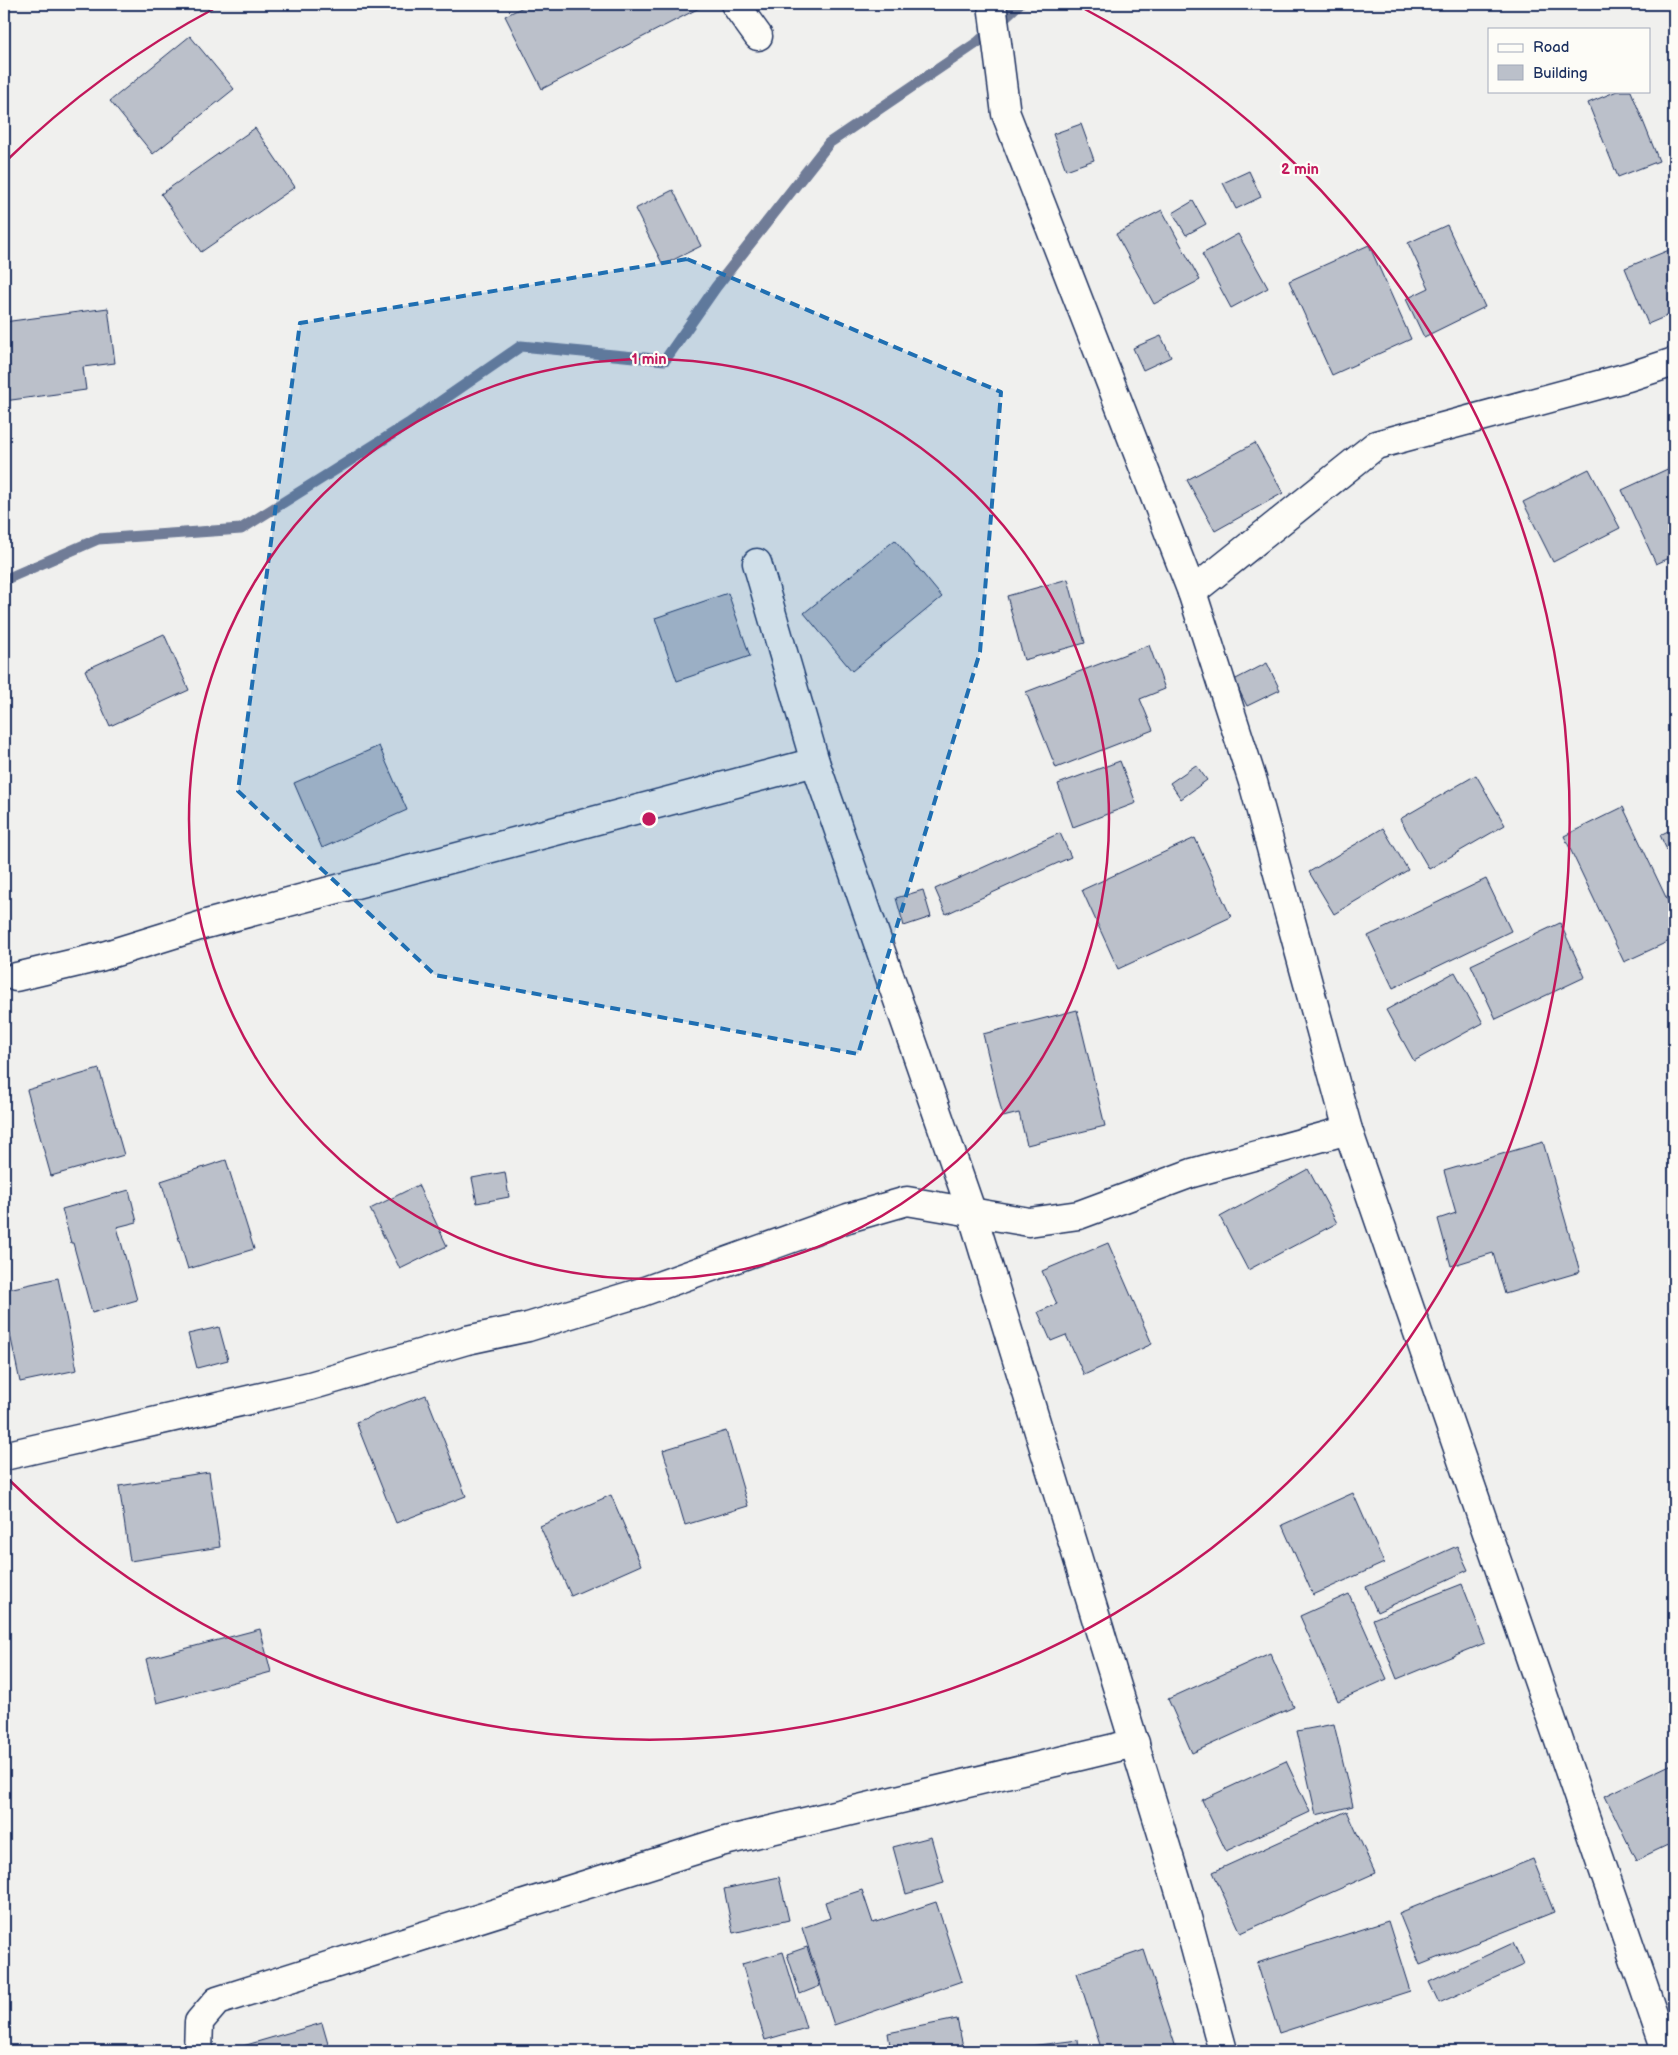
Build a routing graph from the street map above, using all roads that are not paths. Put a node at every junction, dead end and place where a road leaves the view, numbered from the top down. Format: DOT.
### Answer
graph roads {
  1 [pos="735,4"];
  2 [pos="992,4"];
  3 [pos="758,36"];
  4 [pos="1674,362"];
  5 [pos="758,563"];
  6 [pos="1192,592"];
  7 [pos="815,762"];
  8 [pos="16,977"];
  9 [pos="1348,1130"];
  10 [pos="972,1213"];
  11 [pos="4,1456"];
  12 [pos="1135,1743"];
  13 [pos="1665,2015"];
  14 [pos="198,2051"];
  15 [pos="1223,2051"];
  16 [pos="1666,2051"];
  1 -- 3 [label="street"];
  2 -- 6 [label="street"];
  4 -- 6 [label="street"];
  5 -- 7 [label="street"];
  6 -- 9 [label="street"];
  7 -- 8 [label="street"];
  7 -- 10 [label="street"];
  9 -- 10 [label="street"];
  9 -- 13 [label="street"];
  10 -- 11 [label="street"];
  10 -- 12 [label="street"];
  12 -- 14 [label="street"];
  12 -- 15 [label="street"];
  13 -- 16 [label="street"];
}
